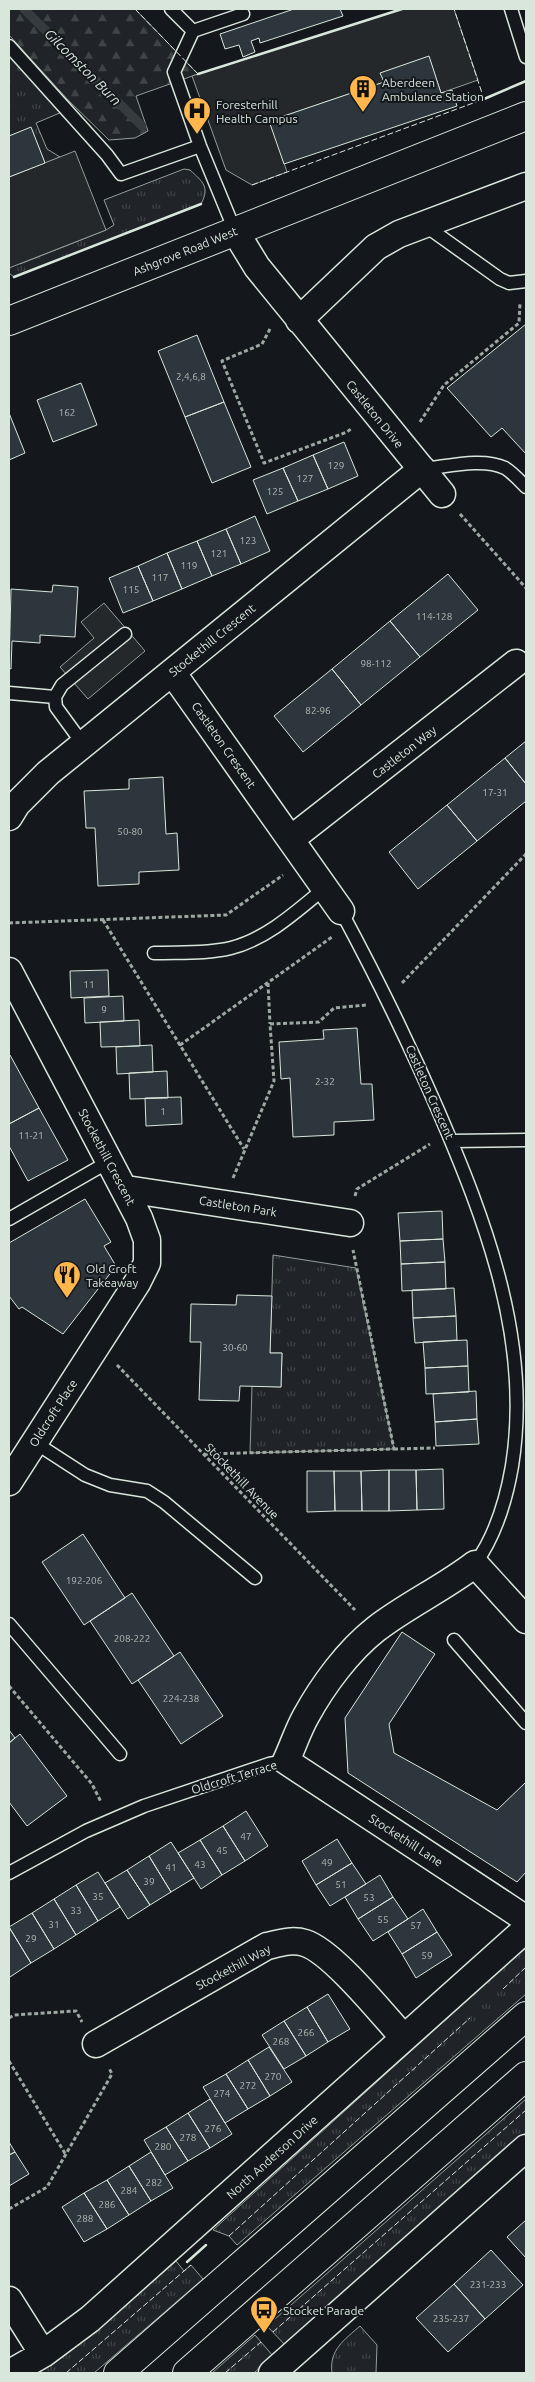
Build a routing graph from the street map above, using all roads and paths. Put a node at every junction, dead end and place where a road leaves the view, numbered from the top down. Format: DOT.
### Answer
graph roads {
  1 [pos="171,9"];
  2 [pos="511,9"];
  3 [pos="243,14"];
  4 [pos="193,31"];
  5 [pos="9,46"];
  6 [pos="526,57"];
  7 [pos="526,116"];
  8 [pos="526,131"];
  9 [pos="200,146"];
  10 [pos="361,182"];
  11 [pos="526,186"];
  12 [pos="422,224"];
  13 [pos="235,231"];
  14 [pos="524,282"];
  15 [pos="292,311"];
  16 [pos="12,316"];
  17 [pos="373,411"];
  18 [pos="404,448"];
  19 [pos="422,469"];
  20 [pos="526,486"];
  21 [pos="442,494"];
  22 [pos="526,588"];
  23 [pos="125,634"];
  24 [pos="516,663"];
  25 [pos="172,672"];
  26 [pos="9,693"];
  27 [pos="55,697"];
  28 [pos="83,744"];
  29 [pos="9,817"];
  30 [pos="298,849"];
  31 [pos="526,854"];
  32 [pos="326,888"];
  33 [pos="345,918"];
  34 [pos="103,920"];
  35 [pos="9,923"];
  36 [pos="154,953"];
  37 [pos="9,971"];
  38 [pos="268,982"];
  39 [pos="388,1001"];
  40 [pos="270,1024"];
  41 [pos="180,1045"];
  42 [pos="450,1138"];
  43 [pos="526,1140"];
  44 [pos="244,1150"];
  45 [pos="110,1161"];
  46 [pos="126,1189"];
  47 [pos="223,1204"];
  48 [pos="9,1219"];
  49 [pos="350,1223"];
  50 [pos="97,1344"];
  51 [pos="34,1442"];
  52 [pos="394,1448"];
  53 [pos="435,1448"];
  54 [pos="204,1454"];
  55 [pos="9,1482"];
  56 [pos="476,1564"];
  57 [pos="255,1578"];
  58 [pos="526,1620"];
  59 [pos="9,1624"];
  60 [pos="375,1630"];
  61 [pos="454,1640"];
  62 [pos="9,1686"];
  63 [pos="526,1723"];
  64 [pos="120,1754"];
  65 [pos="286,1762"];
  66 [pos="110,1821"];
  67 [pos="9,1873"];
  68 [pos="526,1919"];
  69 [pos="526,1929"];
  70 [pos="526,2016"];
  71 [pos="9,2018"];
  72 [pos="404,2038"];
  73 [pos="96,2044"];
  74 [pos="9,2062"];
  75 [pos="526,2076"];
  76 [pos="526,2148"];
  77 [pos="66,2155"];
  78 [pos="9,2210"];
  79 [pos="9,2300"];
  80 [pos="43,2354"];
  81 [pos="285,2369"];
  82 [pos="10,2373"];
  83 [pos="118,2373"];
  84 [pos="187,2373"];
  1 -- 4 [label="lane"];
  2 -- 6 [label="lane"];
  3 -- 4 [label="lane"];
  4 -- 9 [label="lane"];
  5 -- 9 [label="lane"];
  7 -- 10 [label="main road, Ashgrove Road West"];
  8 -- 10 [label="main road, Ashgrove Road West"];
  9 -- 13 [label="lane"];
  10 -- 13 [label="main road, Ashgrove Road West"];
  11 -- 12 [label="street"];
  12 -- 14 [label="lane"];
  12 -- 15 [label="street"];
  13 -- 15 [label="street, Castleton Drive"];
  13 -- 16 [label="main road, Ashgrove Road West"];
  14 -- 18 [label="path"];
  15 -- 17 [label="street, Castleton Drive"];
  15 -- 17 [label="path"];
  17 -- 18 [label="street, Castleton Drive"];
  18 -- 19 [label="street, Castleton Drive"];
  19 -- 20 [label="lane"];
  19 -- 21 [label="street, Castleton Drive"];
  19 -- 25 [label="street, Stockethill Crescent"];
  21 -- 22 [label="path"];
  23 -- 27 [label="lane"];
  24 -- 30 [label="street, Castleton Way"];
  25 -- 28 [label="street, Stockethill Crescent"];
  25 -- 30 [label="street, Castleton Crescent"];
  26 -- 27 [label="lane"];
  27 -- 28 [label="lane"];
  28 -- 29 [label="street, Stockethill Crescent"];
  30 -- 32 [label="street, Castleton Crescent"];
  30 -- 34 [label="path"];
  31 -- 39 [label="path"];
  32 -- 33 [label="street, Castleton Crescent"];
  32 -- 36 [label="lane"];
  33 -- 38 [label="path"];
  33 -- 39 [label="lane, Castleton Crescent"];
  34 -- 35 [label="path"];
  34 -- 41 [label="path"];
  37 -- 45 [label="street, Stockethill Crescent"];
  38 -- 40 [label="path"];
  38 -- 41 [label="path"];
  39 -- 40 [label="path"];
  39 -- 42 [label="lane, Castleton Crescent"];
  40 -- 44 [label="path"];
  41 -- 44 [label="path"];
  42 -- 43 [label="lane"];
  42 -- 49 [label="path"];
  42 -- 56 [label="lane, Castleton Crescent"];
  44 -- 47 [label="path"];
  45 -- 46 [label="street, Stockethill Crescent"];
  45 -- 48 [label="lane"];
  46 -- 47 [label="street, Castleton Park"];
  46 -- 50 [label="street, Stockethill Crescent"];
  47 -- 49 [label="street, Castleton Park"];
  49 -- 52 [label="path"];
  50 -- 51 [label="street, Oldcroft Place"];
  50 -- 54 [label="path, Stockethill Avenue"];
  51 -- 55 [label="street, Oldcroft Place"];
  51 -- 57 [label="lane"];
  52 -- 53 [label="path"];
  52 -- 54 [label="path"];
  54 -- 60 [label="path, Stockethill Avenue"];
  56 -- 58 [label="street"];
  56 -- 60 [label="street, Oldcroft Terrace"];
  59 -- 64 [label="lane"];
  60 -- 65 [label="street, Oldcroft Terrace"];
  61 -- 63 [label="lane"];
  62 -- 66 [label="path"];
  65 -- 66 [label="lane, Oldcroft Terrace"];
  65 -- 68 [label="street, Stockethill Lane"];
  66 -- 67 [label="lane, Oldcroft Terrace"];
  69 -- 72 [label="street, North Anderson Drive"];
  70 -- 83 [label="main road"];
  71 -- 73 [label="path"];
  72 -- 73 [label="street, Stockethill Way"];
  72 -- 80 [label="street, North Anderson Drive"];
  73 -- 77 [label="path"];
  74 -- 77 [label="path"];
  75 -- 84 [label="main road"];
  76 -- 81 [label="street"];
  77 -- 78 [label="path"];
  79 -- 80 [label="street"];
  80 -- 82 [label="street, North Anderson Drive"];
}
